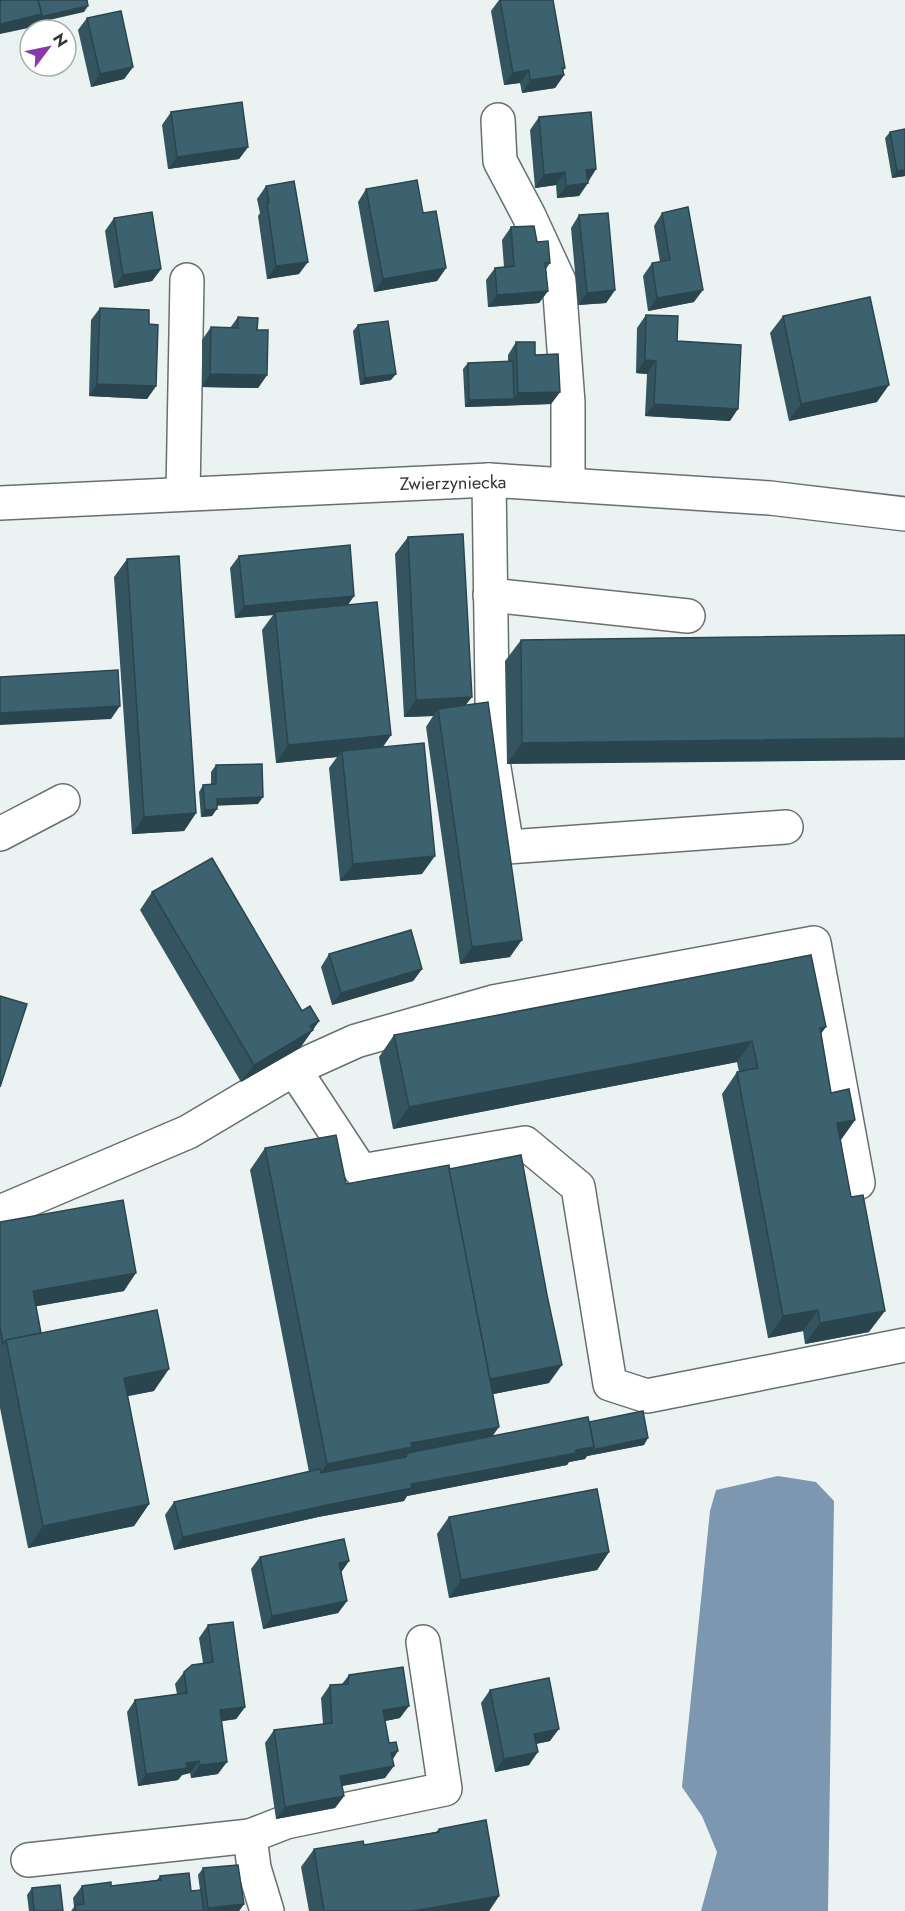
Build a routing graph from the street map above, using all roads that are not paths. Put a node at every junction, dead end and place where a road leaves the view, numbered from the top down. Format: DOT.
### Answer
graph roads {
  1 [pos="498,120"];
  2 [pos="187,280"];
  3 [pos="489,480"];
  4 [pos="568,485"];
  5 [pos="183,493"];
  6 [pos="0,503"];
  7 [pos="905,514"];
  8 [pos="490,596"];
  9 [pos="688,616"];
  10 [pos="63,801"];
  11 [pos="786,827"];
  12 [pos="0,834"];
  13 [pos="294,1069"];
  14 [pos="858,1183"];
  15 [pos="0,1212"];
  16 [pos="905,1345"];
  17 [pos="423,1642"];
  18 [pos="250,1836"];
  19 [pos="28,1860"];
  20 [pos="267,1911"];
  1 -- 4 [label="street"];
  2 -- 5 [label="street"];
  3 -- 4 [label="street, Zwierzyniecka"];
  3 -- 5 [label="street, Zwierzyniecka"];
  3 -- 8 [label="street"];
  4 -- 7 [label="street, Zwierzyniecka"];
  5 -- 6 [label="street, Zwierzyniecka"];
  8 -- 9 [label="street"];
  8 -- 11 [label="street"];
  10 -- 12 [label="street"];
  13 -- 14 [label="street"];
  13 -- 15 [label="street"];
  13 -- 16 [label="street"];
  17 -- 18 [label="street"];
  18 -- 19 [label="street"];
  18 -- 20 [label="street"];
}
